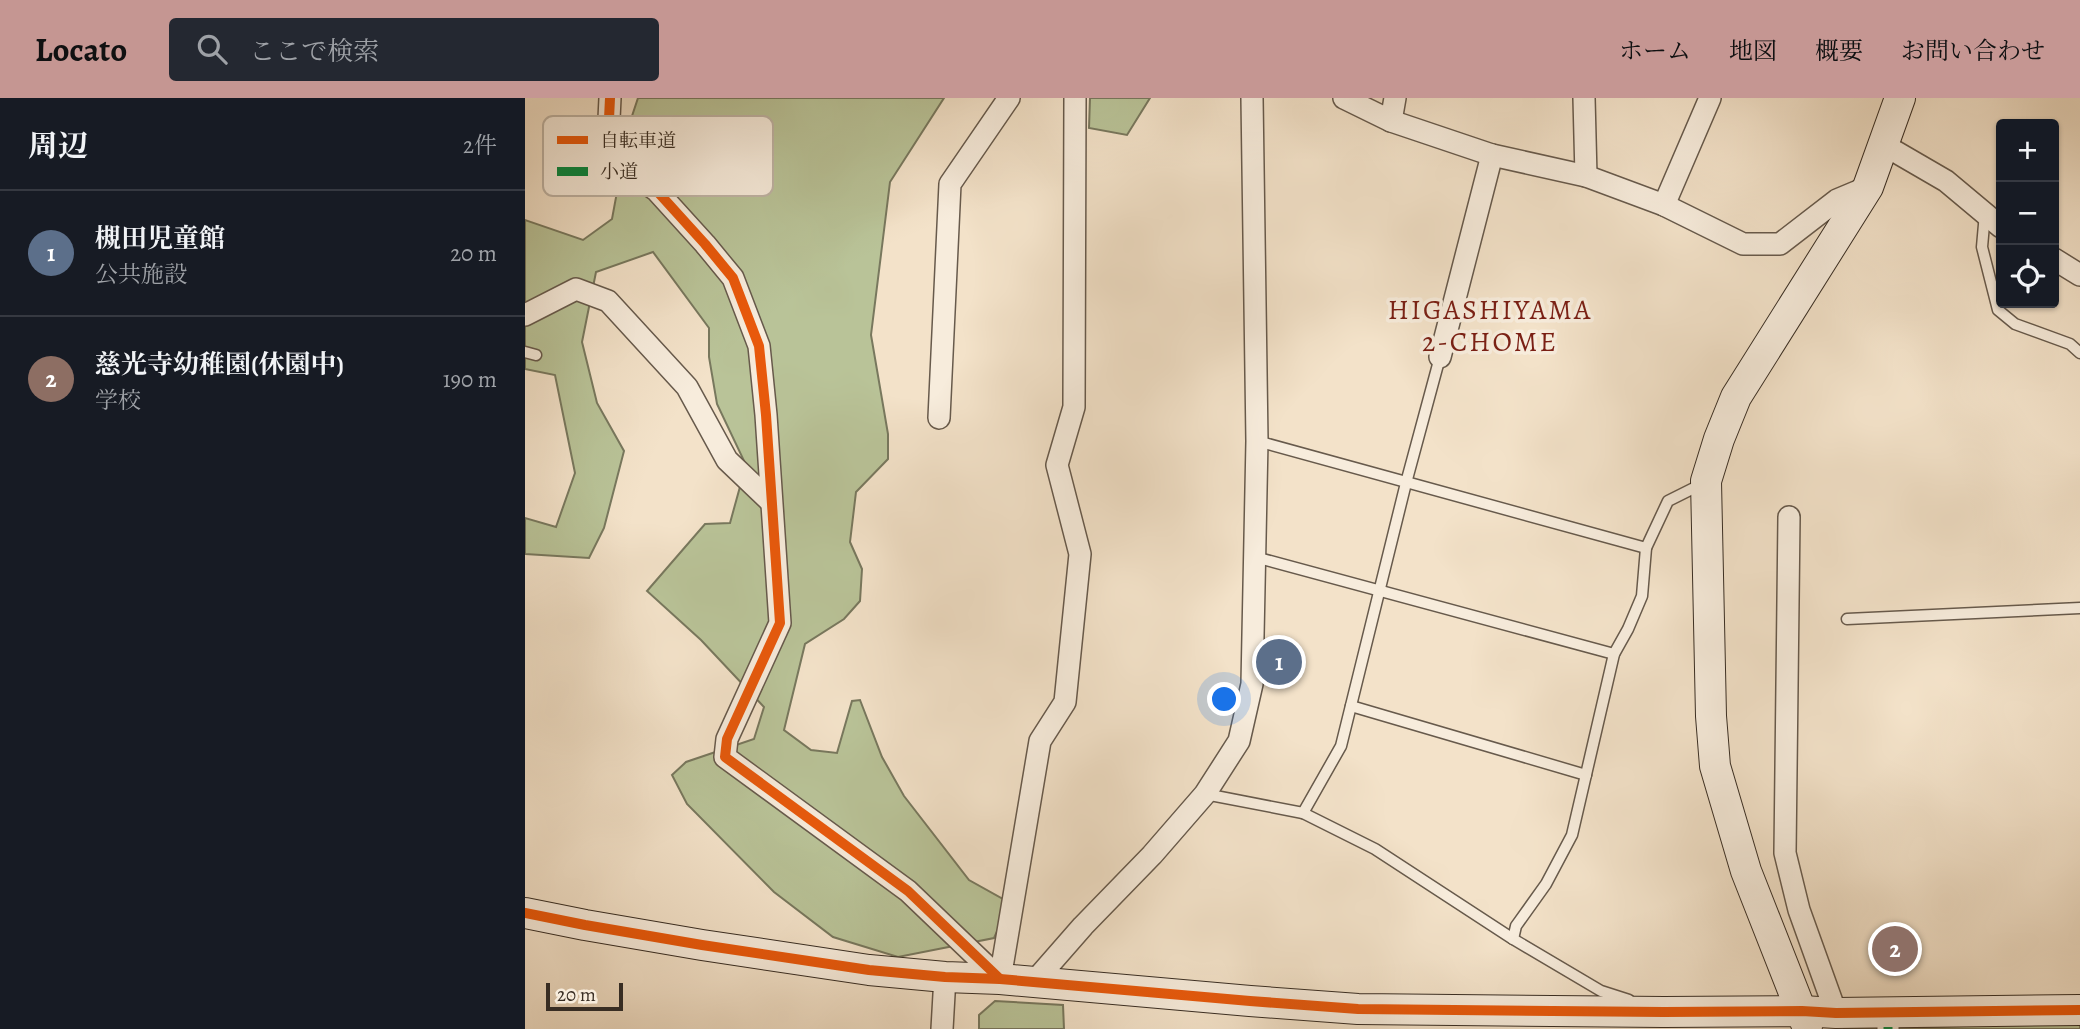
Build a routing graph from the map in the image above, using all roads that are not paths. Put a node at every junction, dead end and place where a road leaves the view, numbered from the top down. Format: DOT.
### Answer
graph roads {
  1 [pos="610,98"];
  2 [pos="1009,98"];
  3 [pos="1075,98"];
  4 [pos="1252,98"];
  5 [pos="1344,98"];
  6 [pos="1395,98"];
  7 [pos="1584,98"];
  8 [pos="1710,98"];
  9 [pos="1900,98"];
  10 [pos="609,116"];
  11 [pos="1391,121"];
  12 [pos="1884,145"];
  13 [pos="1492,155"];
  14 [pos="1586,176"];
  15 [pos="1868,187"];
  16 [pos="661,196"];
  17 [pos="1664,205"];
  18 [pos="1993,220"];
  19 [pos="2059,262"];
  20 [pos="2080,275"];
  21 [pos="525,315"];
  22 [pos="2080,353"];
  23 [pos="1440,357"];
  24 [pos="939,418"];
  25 [pos="1257,441"];
  26 [pos="1706,481"];
  27 [pos="1406,483"];
  28 [pos="771,502"];
  29 [pos="1789,517"];
  30 [pos="1646,548"];
  31 [pos="1255,557"];
  32 [pos="1380,590"];
  33 [pos="2080,608"];
  34 [pos="1847,619"];
  35 [pos="1614,654"];
  36 [pos="1351,706"];
  37 [pos="1586,775"];
  38 [pos="1205,794"];
  39 [pos="1303,813"];
  40 [pos="525,913"];
  41 [pos="1513,939"];
  42 [pos="945,977"];
  43 [pos="1000,979"];
  44 [pos="1034,982"];
  45 [pos="2080,1010"];
  46 [pos="1664,1012"];
  47 [pos="1836,1013"];
  48 [pos="1805,1020"];
  49 [pos="942,1029"];
  1 -- 10 [label="street"];
  2 -- 24 [label="street"];
  3 -- 43 [label="street"];
  4 -- 25 [label="street"];
  5 -- 11 [label="street"];
  6 -- 11 [label="street"];
  7 -- 14 [label="street"];
  8 -- 17 [label="street"];
  9 -- 12 [label="street"];
  11 -- 13 [label="street"];
  12 -- 15 [label="street"];
  12 -- 18 [label="street"];
  13 -- 14 [label="street"];
  13 -- 23 [label="street"];
  14 -- 17 [label="street"];
  15 -- 17 [label="street"];
  15 -- 26 [label="street"];
  16 -- 28 [label="street"];
  18 -- 22 [label="lane"];
  19 -- 20 [label="street"];
  21 -- 28 [label="street"];
  23 -- 27 [label="lane"];
  25 -- 27 [label="lane"];
  25 -- 31 [label="street"];
  26 -- 30 [label="lane"];
  26 -- 48 [label="street"];
  27 -- 30 [label="lane"];
  27 -- 32 [label="lane"];
  28 -- 43 [label="street"];
  29 -- 47 [label="street"];
  30 -- 35 [label="lane"];
  31 -- 32 [label="lane"];
  31 -- 38 [label="street"];
  32 -- 35 [label="lane"];
  32 -- 36 [label="lane"];
  33 -- 34 [label="lane"];
  35 -- 37 [label="lane"];
  36 -- 37 [label="lane"];
  36 -- 39 [label="lane"];
  37 -- 41 [label="lane"];
  38 -- 39 [label="lane"];
  38 -- 44 [label="street"];
  39 -- 41 [label="lane"];
  40 -- 42 [label="street"];
  41 -- 46 [label="lane"];
  42 -- 43 [label="street"];
  42 -- 49 [label="street"];
  43 -- 44 [label="street"];
  44 -- 46 [label="street"];
  45 -- 47 [label="street"];
  46 -- 48 [label="street"];
  47 -- 48 [label="street"];
}
